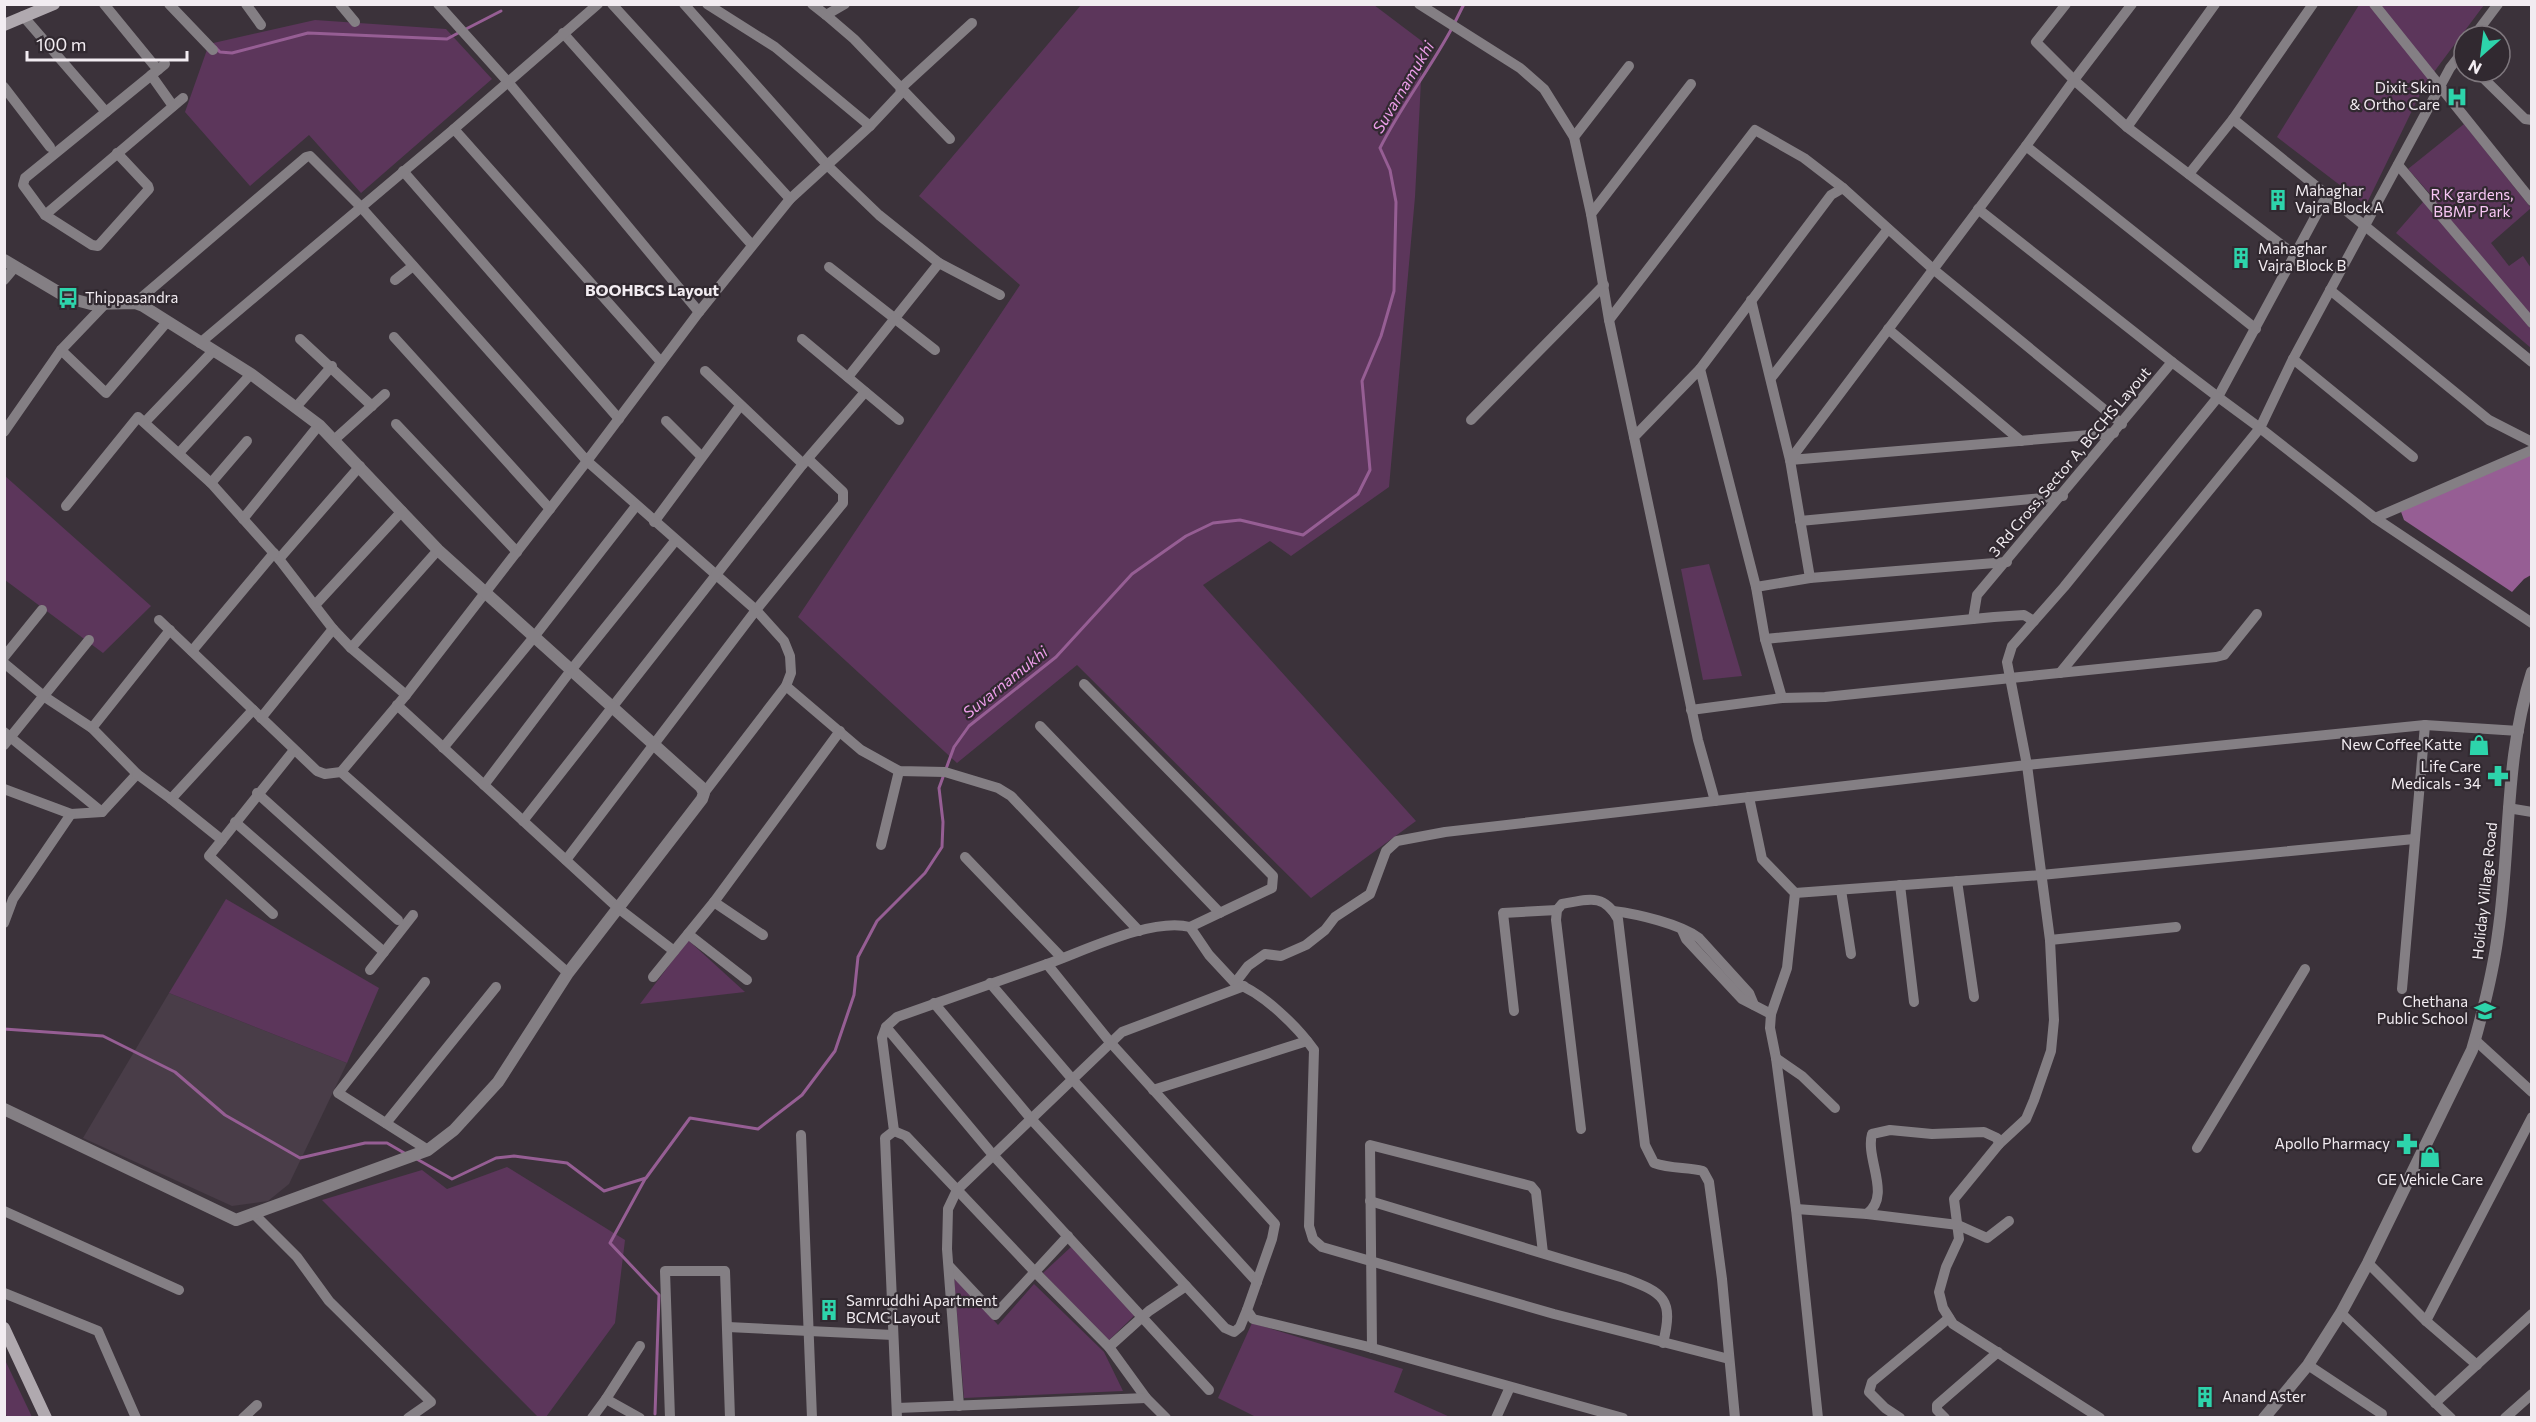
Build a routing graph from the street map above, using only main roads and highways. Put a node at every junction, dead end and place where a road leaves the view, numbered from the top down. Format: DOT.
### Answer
graph roads {
  1 [pos="54,4"];
  2 [pos="4,25"];
  3 [pos="4,1328"];
  4 [pos="46,1418"];
  1 -- 2 [label="main road"];
  3 -- 4 [label="main road"];
}
